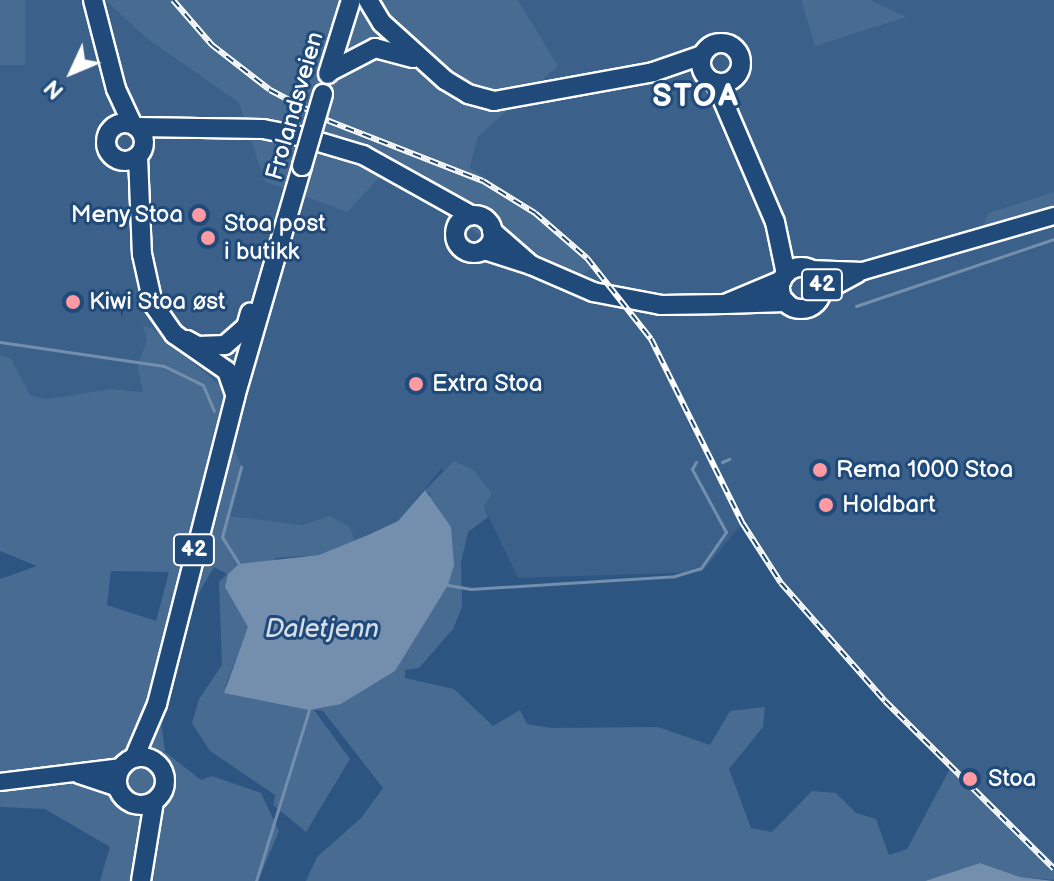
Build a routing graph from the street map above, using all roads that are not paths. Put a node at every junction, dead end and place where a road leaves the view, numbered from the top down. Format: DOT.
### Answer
graph roads {
  1 [pos="93,0"];
  2 [pos="351,0"];
  3 [pos="368,0"];
  4 [pos="702,55"];
  5 [pos="426,64"];
  6 [pos="329,72"];
  7 [pos="653,72"];
  8 [pos="737,75"];
  9 [pos="712,81"];
  10 [pos="116,89"];
  11 [pos="735,122"];
  12 [pos="139,126"];
  13 [pos="111,129"];
  14 [pos="198,129"];
  15 [pos="134,155"];
  16 [pos="425,194"];
  17 [pos="471,215"];
  18 [pos="1054,216"];
  19 [pos="492,231"];
  20 [pos="455,237"];
  21 [pos="484,250"];
  22 [pos="531,265"];
  23 [pos="271,271"];
  24 [pos="863,271"];
  25 [pos="795,273"];
  26 [pos="821,294"];
  27 [pos="786,302"];
  28 [pos="725,304"];
  29 [pos="174,334"];
  30 [pos="235,397"];
  31 [pos="157,704"];
  32 [pos="128,763"];
  33 [pos="157,763"];
  34 [pos="78,774"];
  35 [pos="0,782"];
  36 [pos="124,795"];
  37 [pos="154,802"];
  38 [pos="142,851"];
  39 [pos="141,881"];
  1 -- 10 [label="main road"];
  2 -- 6 [label="main road, Frolandsveien / 42"];
  3 -- 5 [label="main road, 42"];
  4 -- 7 [label="main road, 42"];
  4 -- 8 [label="main road, 42"];
  4 -- 9 [label="main road, 42"];
  5 -- 6 [label="main road, 42"];
  5 -- 7 [label="main road, 42"];
  6 -- 23 [label="main road, Frolandsveien / 42, bridge"];
  7 -- 9 [label="main road, 42"];
  8 -- 9 [label="main road, 42"];
  8 -- 11 [label="main road, 42"];
  9 -- 11 [label="main road, 42"];
  10 -- 12 [label="main road"];
  10 -- 13 [label="main road"];
  11 -- 25 [label="main road, 42"];
  12 -- 13 [label="main road, 42"];
  12 -- 14 [label="main road, 42"];
  12 -- 15 [label="main road"];
  13 -- 15 [label="main road"];
  14 -- 15 [label="main road, 42"];
  14 -- 16 [label="main road, 42"];
  15 -- 29 [label="main road"];
  16 -- 17 [label="main road, 42"];
  16 -- 20 [label="main road, 42"];
  17 -- 19 [label="main road, 42"];
  17 -- 20 [label="main road"];
  18 -- 24 [label="main road"];
  19 -- 21 [label="main road"];
  19 -- 22 [label="main road, 42"];
  20 -- 21 [label="main road, 42"];
  21 -- 22 [label="main road, 42"];
  22 -- 28 [label="main road, 42"];
  23 -- 29 [label="main road, Frolandsveien / 42"];
  23 -- 30 [label="main road, Frolandsveien / 42"];
  24 -- 25 [label="main road"];
  24 -- 26 [label="main road"];
  25 -- 26 [label="main road, 42"];
  25 -- 27 [label="main road, 42"];
  25 -- 28 [label="main road, 42"];
  26 -- 27 [label="main road, 42"];
  27 -- 28 [label="main road, 42"];
  29 -- 30 [label="main road"];
  30 -- 31 [label="main road, Frolandsveien / 42"];
  31 -- 32 [label="main road, Frolandsveien / 42"];
  31 -- 33 [label="main road, Frolandsveien / 42"];
  32 -- 33 [label="main road"];
  32 -- 34 [label="main road"];
  32 -- 36 [label="main road, 42"];
  33 -- 37 [label="main road, 42"];
  34 -- 35 [label="main road"];
  34 -- 36 [label="main road"];
  36 -- 37 [label="main road"];
  36 -- 38 [label="main road, 42"];
  37 -- 38 [label="main road, 42"];
  38 -- 39 [label="main road, 42"];
}
